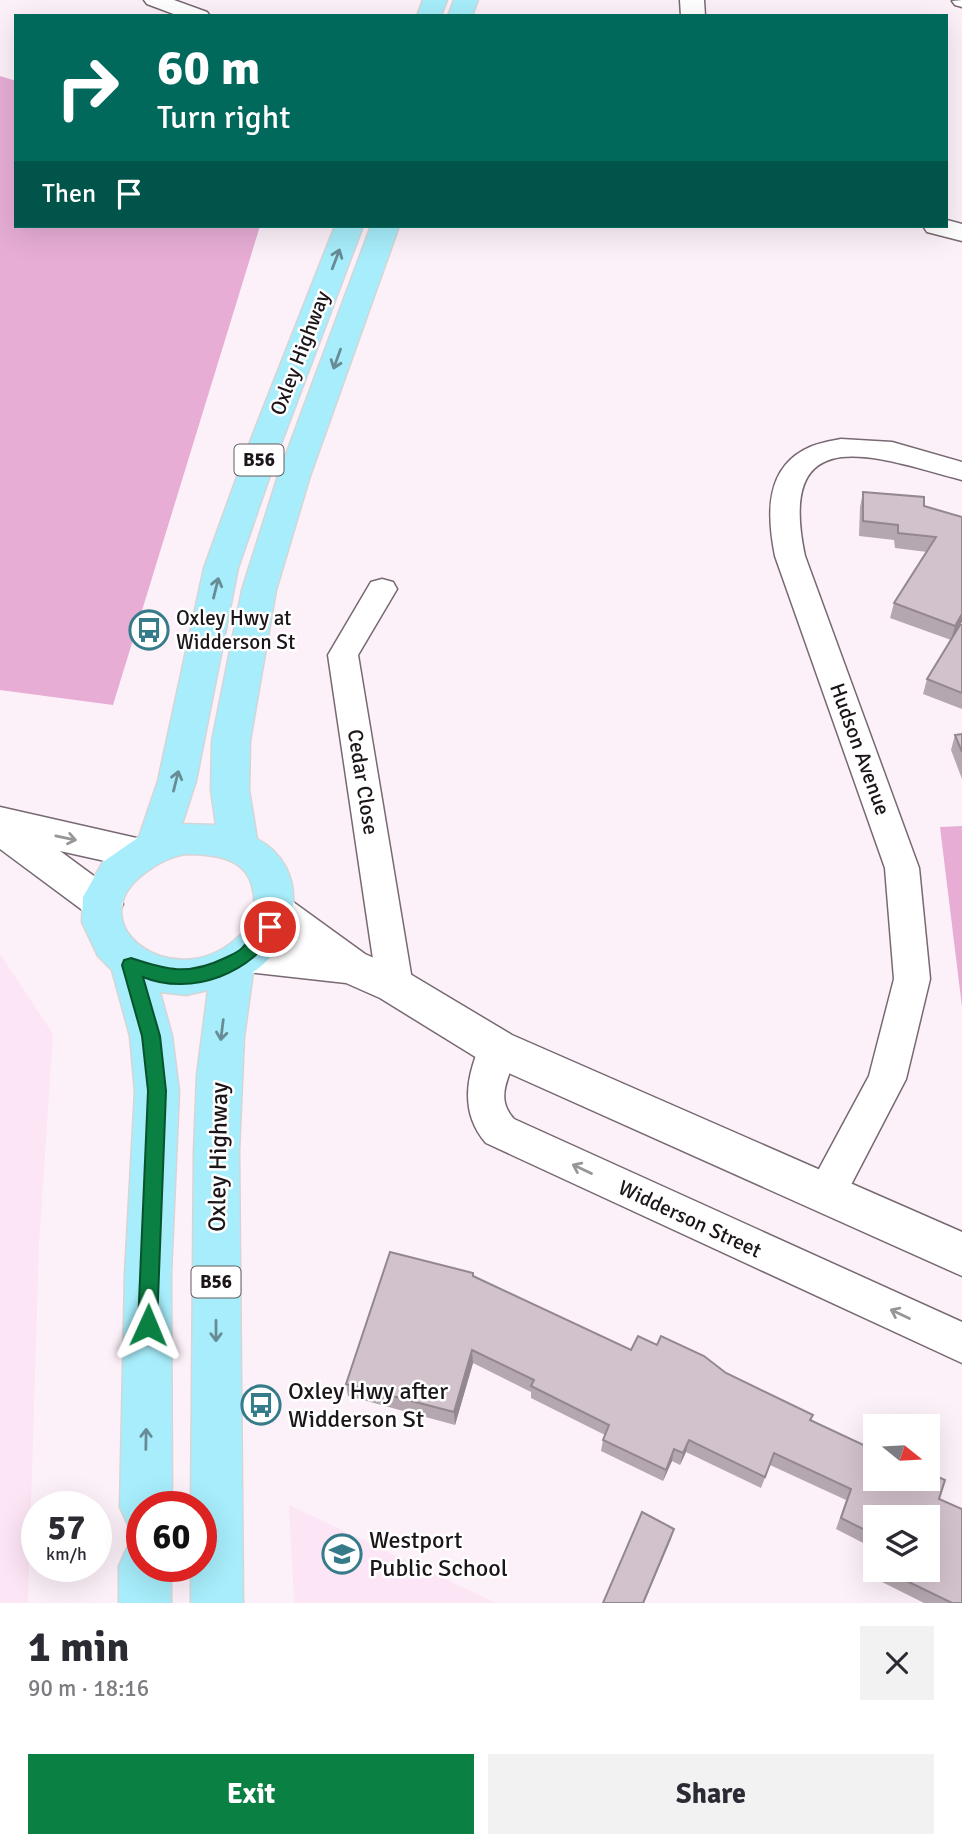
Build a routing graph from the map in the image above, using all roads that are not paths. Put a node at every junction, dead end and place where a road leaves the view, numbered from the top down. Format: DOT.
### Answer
graph roads {
  1 [pos="154,0"];
  2 [pos="194,14"];
  3 [pos="348,228"];
  4 [pos="384,228"];
  5 [pos="944,228"];
  6 [pos="962,233"];
  7 [pos="962,471"];
  8 [pos="382,589"];
  9 [pos="0,822"];
  10 [pos="0,828"];
  11 [pos="239,847"];
  12 [pos="149,850"];
  13 [pos="103,904"];
  14 [pos="275,911"];
  15 [pos="241,959"];
  16 [pos="131,965"];
  17 [pos="350,966"];
  18 [pos="395,986"];
  19 [pos="497,1048"];
  20 [pos="826,1193"];
  21 [pos="962,1254"];
  22 [pos="962,1343"];
  23 [pos="146,1491"];
  24 [pos="145,1582"];
  25 [pos="145,1603"];
  26 [pos="217,1603"];
  1 -- 2 [label="street"];
  12 -- 3 [label="main road, Oxley Highway / B56, one-way"];
  4 -- 11 [label="main road, Oxley Highway / B56, one-way"];
  5 -- 6 [label="street"];
  7 -- 20 [label="street, Hudson Avenue"];
  8 -- 18 [label="street, Cedar Close"];
  9 -- 12 [label="street, one-way"];
  10 -- 13 [label="street"];
  11 -- 12 [label="main road"];
  11 -- 14 [label="main road"];
  12 -- 13 [label="main road, B56"];
  13 -- 16 [label="main road"];
  14 -- 15 [label="main road, B56"];
  14 -- 17 [label="street"];
  15 -- 16 [label="main road"];
  15 -- 17 [label="street"];
  15 -- 26 [label="main road, Oxley Highway / B56, one-way"];
  23 -- 16 [label="main road, one-way"];
  17 -- 18 [label="street"];
  18 -- 19 [label="street"];
  19 -- 20 [label="street"];
  22 -- 19 [label="street, Widderson Street, one-way"];
  20 -- 21 [label="street"];
  24 -- 25 [label="main road"];
}
